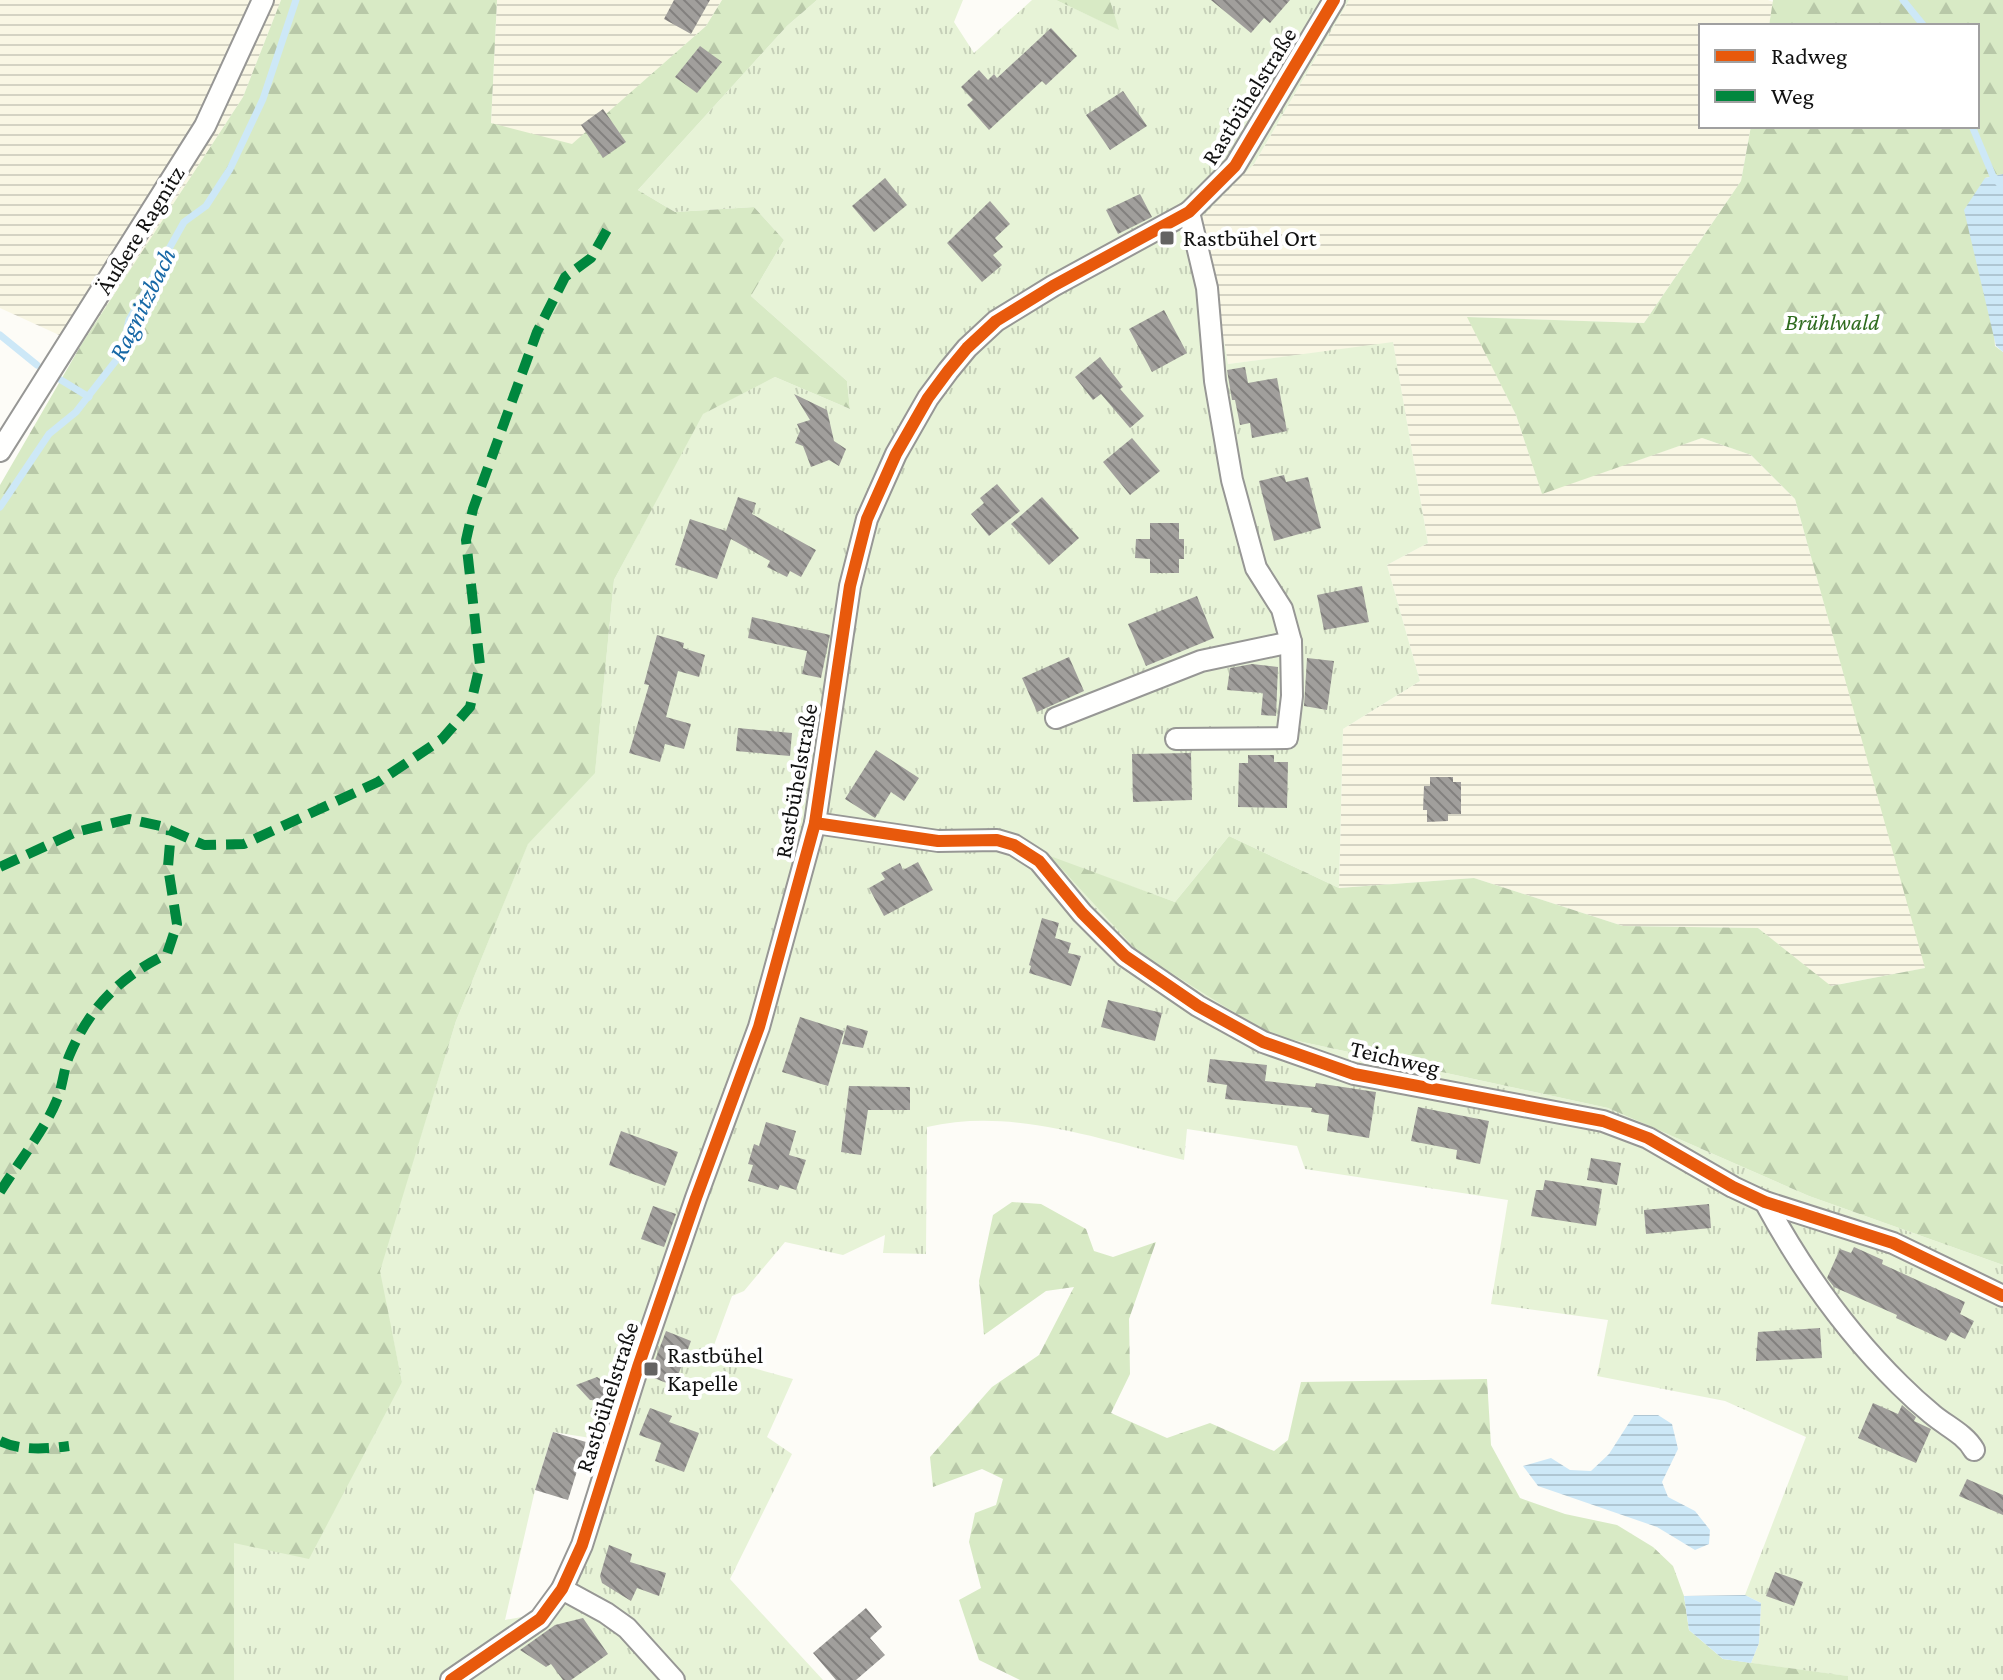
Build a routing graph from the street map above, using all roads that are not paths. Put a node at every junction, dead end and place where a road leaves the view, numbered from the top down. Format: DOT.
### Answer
graph roads {
  1 [pos="263,0"];
  2 [pos="1334,0"];
  3 [pos="1189,212"];
  4 [pos="0,451"];
  5 [pos="1291,642"];
  6 [pos="1056,718"];
  7 [pos="1176,739"];
  8 [pos="815,823"];
  9 [pos="1765,1202"];
  10 [pos="2003,1296"];
  11 [pos="1974,1450"];
  12 [pos="562,1589"];
  13 [pos="451,1680"];
  14 [pos="674,1680"];
  1 -- 4 [label="street, Äußere Ragnitz"];
  2 -- 3 [label="street, Rastbühelstraße"];
  3 -- 5 [label="street"];
  3 -- 8 [label="street, Rastbühelstraße"];
  5 -- 6 [label="street"];
  5 -- 7 [label="street"];
  8 -- 9 [label="street, Teichweg"];
  8 -- 12 [label="street, Rastbühelstraße"];
  9 -- 10 [label="street, Teichweg"];
  9 -- 11 [label="street"];
  12 -- 13 [label="street, Rastbühelstraße"];
  12 -- 14 [label="street"];
}
